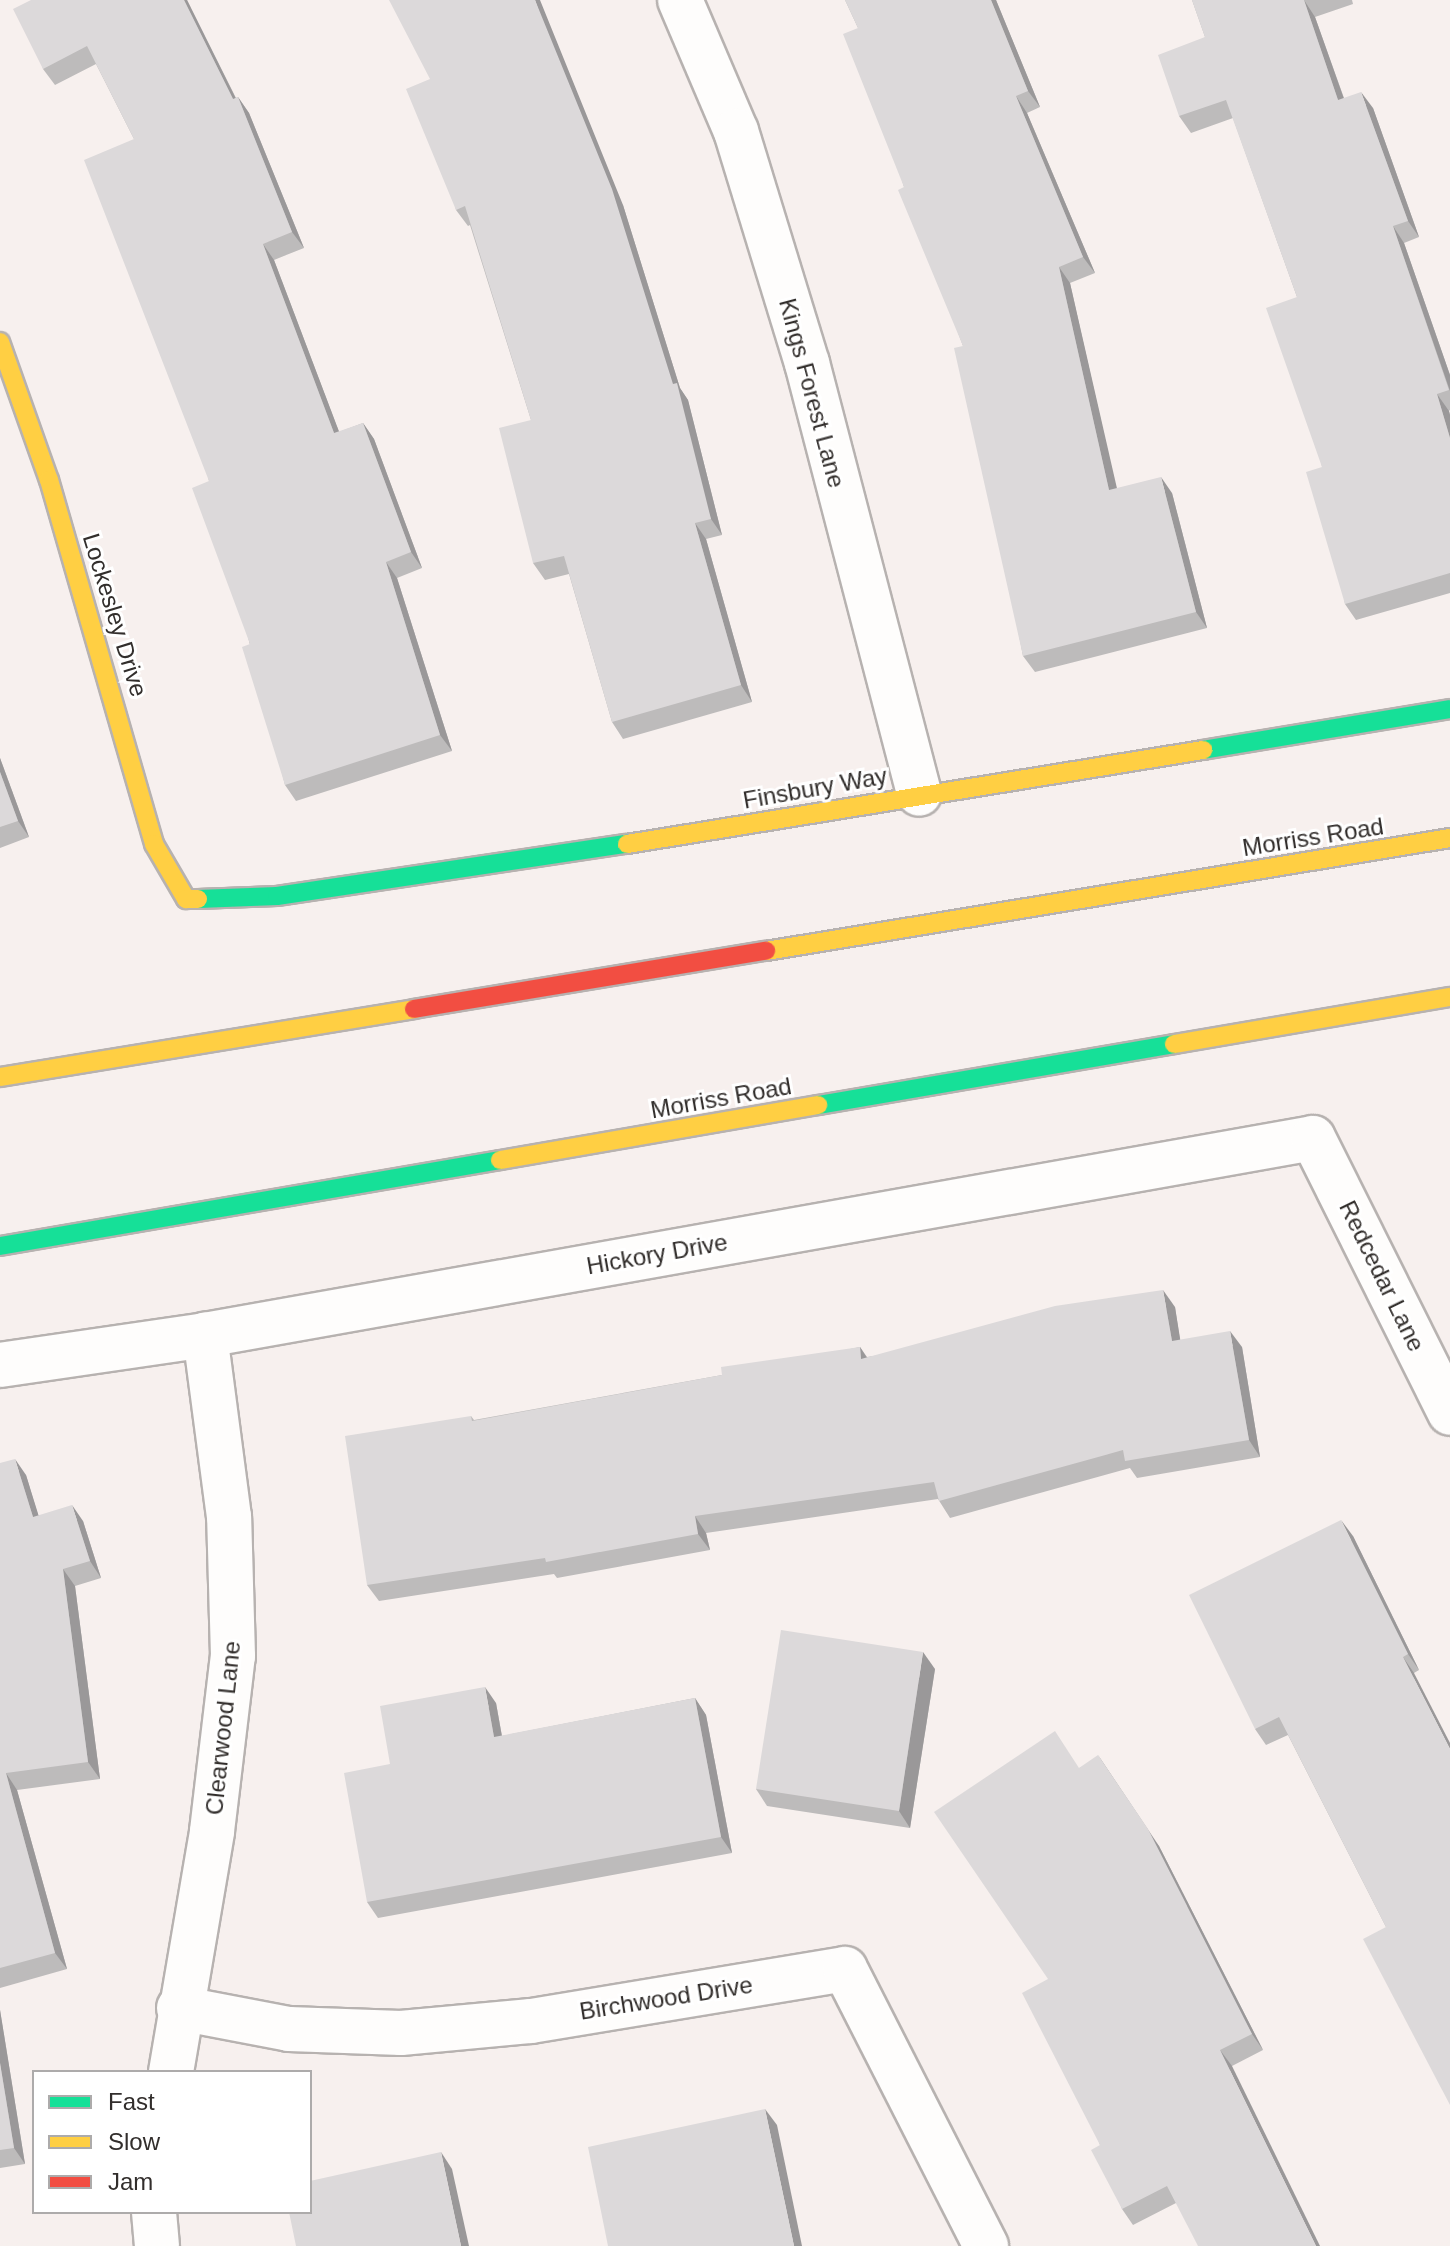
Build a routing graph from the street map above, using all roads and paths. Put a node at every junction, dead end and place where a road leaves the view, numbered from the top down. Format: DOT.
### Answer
graph roads {
  1 [pos="680,0"];
  2 [pos="0,342"];
  3 [pos="1450,709"];
  4 [pos="919,794"];
  5 [pos="1450,838"];
  6 [pos="186,899"];
  7 [pos="1450,997"];
  8 [pos="0,1077"];
  9 [pos="1313,1138"];
  10 [pos="0,1246"];
  11 [pos="205,1335"];
  12 [pos="0,1365"];
  13 [pos="1450,1413"];
  14 [pos="179,2008"];
  15 [pos="171,2070"];
  16 [pos="154,2214"];
  17 [pos="157,2246"];
  18 [pos="986,2246"];
  1 -- 4 [label="street, Kings Forest Lane"];
  2 -- 6 [label="main road, Lockesley Drive"];
  3 -- 4 [label="main road, Finsbury Way"];
  4 -- 6 [label="main road, Finsbury Way"];
  5 -- 8 [label="main road, Morriss Road"];
  7 -- 10 [label="main road, Morriss Road"];
  9 -- 11 [label="street, Hickory Drive"];
  9 -- 13 [label="street, Redcedar Lane"];
  11 -- 12 [label="street, Hickory Drive"];
  11 -- 14 [label="street, Clearwood Lane"];
  14 -- 15 [label="street, Clearwood Lane"];
  14 -- 18 [label="street, Birchwood Drive"];
  16 -- 17 [label="street"];
}
